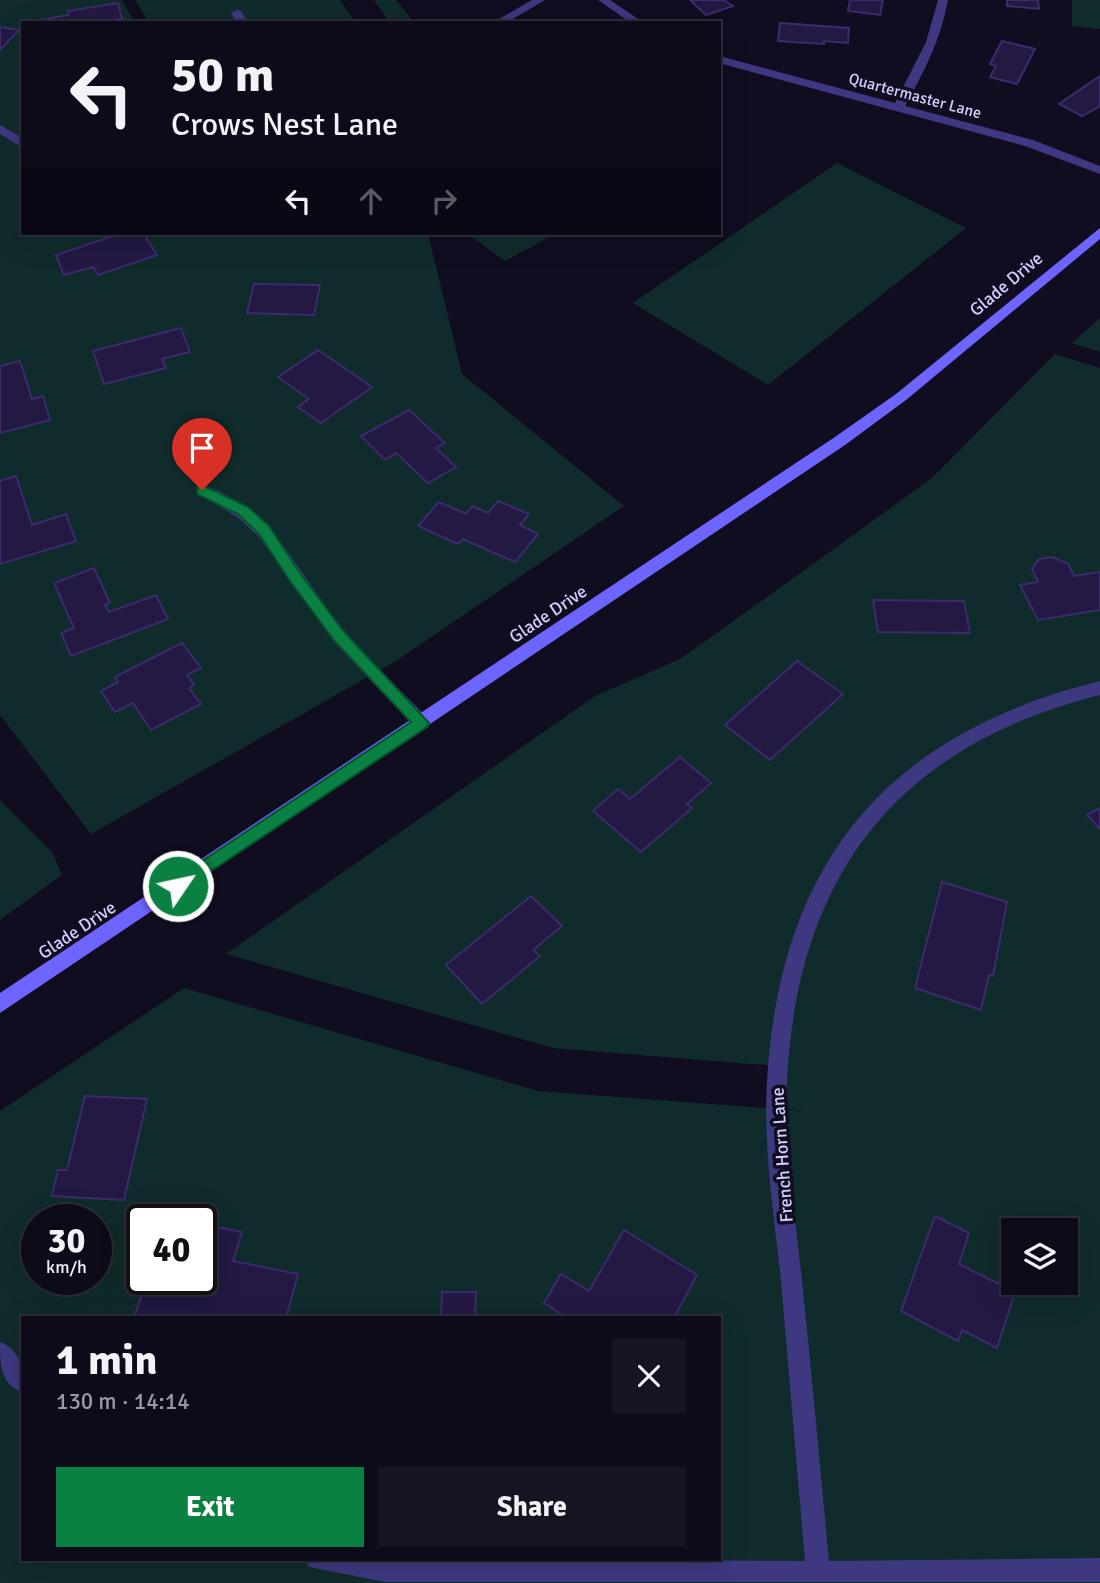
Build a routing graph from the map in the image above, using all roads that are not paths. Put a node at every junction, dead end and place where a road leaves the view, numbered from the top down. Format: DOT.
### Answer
graph roads {
  1 [pos="540,0"];
  2 [pos="603,0"];
  3 [pos="943,0"];
  4 [pos="501,21"];
  5 [pos="636,21"];
  6 [pos="721,59"];
  7 [pos="898,108"];
  8 [pos="0,128"];
  9 [pos="21,143"];
  10 [pos="1100,170"];
  11 [pos="1100,232"];
  12 [pos="202,490"];
  13 [pos="1100,688"];
  14 [pos="422,723"];
  15 [pos="0,1004"];
  16 [pos="0,1353"];
  17 [pos="21,1379"];
  18 [pos="329,1561"];
  19 [pos="1100,1570"];
  20 [pos="818,1573"];
  1 -- 4 [label="street"];
  2 -- 5 [label="street"];
  3 -- 7 [label="street"];
  6 -- 7 [label="street, Quartermaster Lane"];
  7 -- 10 [label="street, Quartermaster Lane"];
  8 -- 9 [label="street"];
  11 -- 14 [label="street, Glade Drive"];
  12 -- 14 [label="street"];
  13 -- 20 [label="street, French Horn Lane"];
  14 -- 15 [label="street, Glade Drive"];
  16 -- 17 [label="street"];
  18 -- 20 [label="street"];
  19 -- 20 [label="street"];
}
